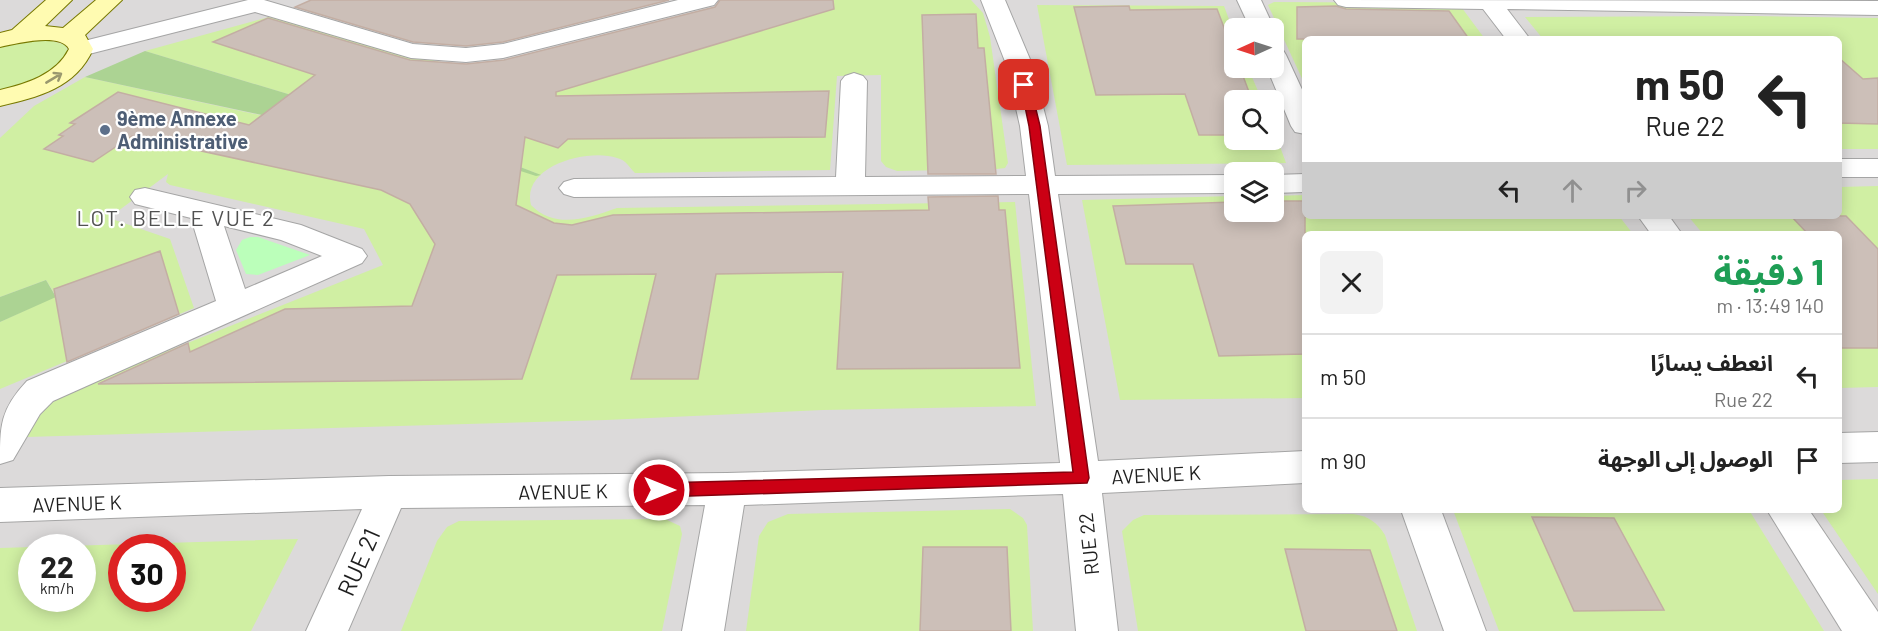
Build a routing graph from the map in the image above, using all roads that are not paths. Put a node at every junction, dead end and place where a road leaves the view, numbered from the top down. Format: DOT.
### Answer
graph roads {
  1 [pos="60,0"];
  2 [pos="110,0"];
  3 [pos="706,0"];
  4 [pos="993,0"];
  5 [pos="1249,0"];
  6 [pos="1346,0"];
  7 [pos="1488,1"];
  8 [pos="266,3"];
  9 [pos="1821,3"];
  10 [pos="1878,8"];
  11 [pos="1257,18"];
  12 [pos="1516,36"];
  13 [pos="10,38"];
  14 [pos="75,43"];
  15 [pos="1284,78"];
  16 [pos="854,81"];
  17 [pos="0,98"];
  18 [pos="1302,119"];
  19 [pos="1842,168"];
  20 [pos="1878,168"];
  21 [pos="1302,183"];
  22 [pos="1224,184"];
  23 [pos="1284,184"];
  24 [pos="1043,187"];
  25 [pos="574,188"];
  26 [pos="850,188"];
  27 [pos="145,197"];
  28 [pos="204,211"];
  29 [pos="1655,219"];
  30 [pos="1665,231"];
  31 [pos="234,306"];
  32 [pos="1878,447"];
  33 [pos="1842,448"];
  34 [pos="0,449"];
  35 [pos="1302,467"];
  36 [pos="1081,478"];
  37 [pos="727,489"];
  38 [pos="389,492"];
  39 [pos="0,505"];
  40 [pos="1422,513"];
  41 [pos="1790,513"];
  42 [pos="327,631"];
  43 [pos="703,631"];
  44 [pos="1097,631"];
  45 [pos="1465,631"];
  46 [pos="1866,631"];
  1 -- 13 [label="main road"];
  2 -- 14 [label="main road"];
  3 -- 8 [label="street"];
  4 -- 24 [label="street, RUE 22"];
  5 -- 11 [label="street"];
  6 -- 7 [label="street"];
  7 -- 9 [label="street"];
  7 -- 12 [label="street"];
  8 -- 14 [label="street"];
  9 -- 10 [label="street"];
  13 -- 14 [label="main road"];
  17 -- 14 [label="main road, one-way"];
  15 -- 18 [label="street"];
  16 -- 26 [label="street"];
  19 -- 20 [label="street"];
  21 -- 23 [label="street"];
  22 -- 24 [label="street"];
  24 -- 26 [label="street"];
  24 -- 36 [label="street, RUE 22"];
  25 -- 26 [label="street"];
  27 -- 28 [label="street"];
  28 -- 31 [label="street"];
  28 -- 31 [label="street"];
  29 -- 30 [label="street"];
  31 -- 34 [label="street"];
  32 -- 33 [label="street"];
  35 -- 36 [label="street, AVENUE K"];
  36 -- 37 [label="street, AVENUE K"];
  36 -- 44 [label="street, RUE 22"];
  37 -- 38 [label="street, AVENUE K"];
  37 -- 43 [label="street"];
  38 -- 39 [label="street, AVENUE K"];
  38 -- 42 [label="street, RUE 21"];
  40 -- 45 [label="street"];
  41 -- 46 [label="street"];
}
